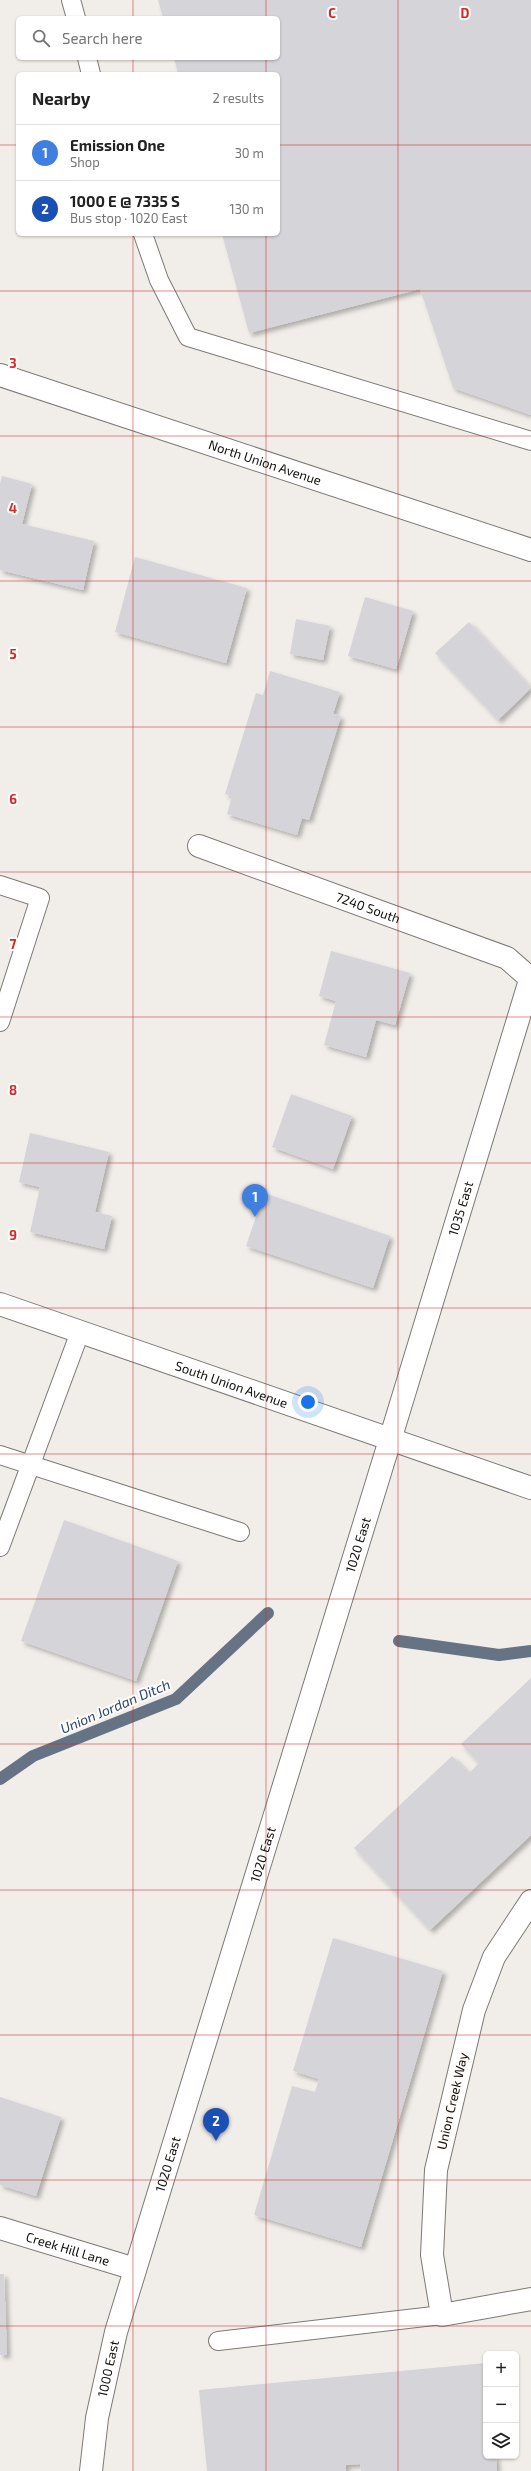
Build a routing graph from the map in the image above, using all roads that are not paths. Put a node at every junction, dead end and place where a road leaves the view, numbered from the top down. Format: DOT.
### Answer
graph roads {
  1 [pos="71,0"];
  2 [pos="75,16"];
  3 [pos="88,60"];
  4 [pos="90,72"];
  5 [pos="144,236"];
  6 [pos="0,374"];
  7 [pos="531,441"];
  8 [pos="531,550"];
  9 [pos="199,846"];
  10 [pos="0,885"];
  11 [pos="531,978"];
  12 [pos="0,1022"];
  13 [pos="0,1304"];
  14 [pos="80,1332"];
  15 [pos="390,1440"];
  16 [pos="0,1455"];
  17 [pos="32,1466"];
  18 [pos="531,1488"];
  19 [pos="240,1532"];
  20 [pos="0,1547"];
  21 [pos="531,1901"];
  22 [pos="0,2228"];
  23 [pos="135,2269"];
  24 [pos="531,2299"];
  25 [pos="442,2315"];
  26 [pos="218,2341"];
  27 [pos="91,2471"];
  1 -- 2 [label="lane"];
  3 -- 4 [label="lane"];
  5 -- 7 [label="lane"];
  6 -- 8 [label="street, North Union Avenue"];
  9 -- 11 [label="street, 7240 South"];
  10 -- 12 [label="lane"];
  11 -- 15 [label="street, 1035 East"];
  13 -- 14 [label="street, South Union Avenue"];
  14 -- 15 [label="street, South Union Avenue"];
  14 -- 17 [label="lane"];
  15 -- 18 [label="street, South Union Avenue"];
  15 -- 23 [label="street, 1020 East"];
  16 -- 17 [label="lane"];
  17 -- 19 [label="lane"];
  17 -- 20 [label="lane"];
  21 -- 25 [label="street, Union Creek Way"];
  22 -- 23 [label="street, Creek Hill Lane"];
  23 -- 27 [label="street, 1000 East"];
  24 -- 25 [label="street"];
  25 -- 26 [label="lane"];
}
